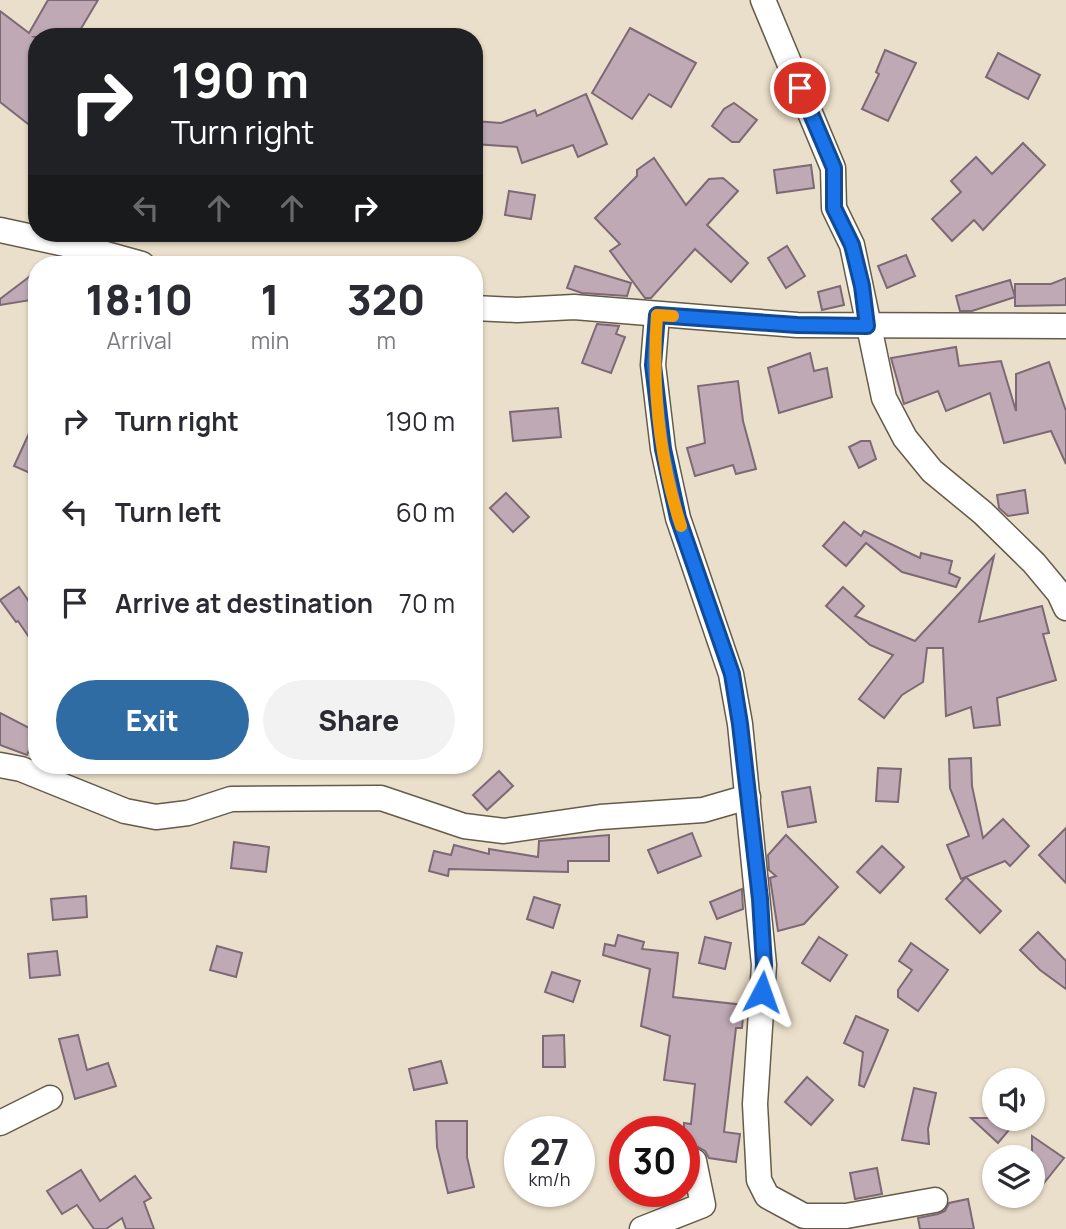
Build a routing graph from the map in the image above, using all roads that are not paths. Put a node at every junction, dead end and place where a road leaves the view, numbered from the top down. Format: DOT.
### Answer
graph roads {
  1 [pos="763,0"];
  2 [pos="0,230"];
  3 [pos="28,236"];
  4 [pos="56,242"];
  5 [pos="113,256"];
  6 [pos="483,308"];
  7 [pos="657,315"];
  8 [pos="867,326"];
  9 [pos="1066,326"];
  10 [pos="1066,608"];
  11 [pos="0,765"];
  12 [pos="28,772"];
  13 [pos="33,774"];
  14 [pos="748,797"];
  15 [pos="50,1098"];
  16 [pos="0,1123"];
  17 [pos="700,1190"];
  18 [pos="935,1200"];
  19 [pos="700,1206"];
  20 [pos="698,1207"];
  21 [pos="642,1229"];
  1 -- 8 [label="street"];
  2 -- 3 [label="street"];
  4 -- 5 [label="street"];
  6 -- 7 [label="street"];
  7 -- 8 [label="street"];
  7 -- 14 [label="street"];
  8 -- 9 [label="street"];
  8 -- 10 [label="street"];
  11 -- 12 [label="street"];
  13 -- 14 [label="street"];
  14 -- 18 [label="street"];
  15 -- 16 [label="street"];
  17 -- 19 [label="street"];
  20 -- 21 [label="street"];
}
